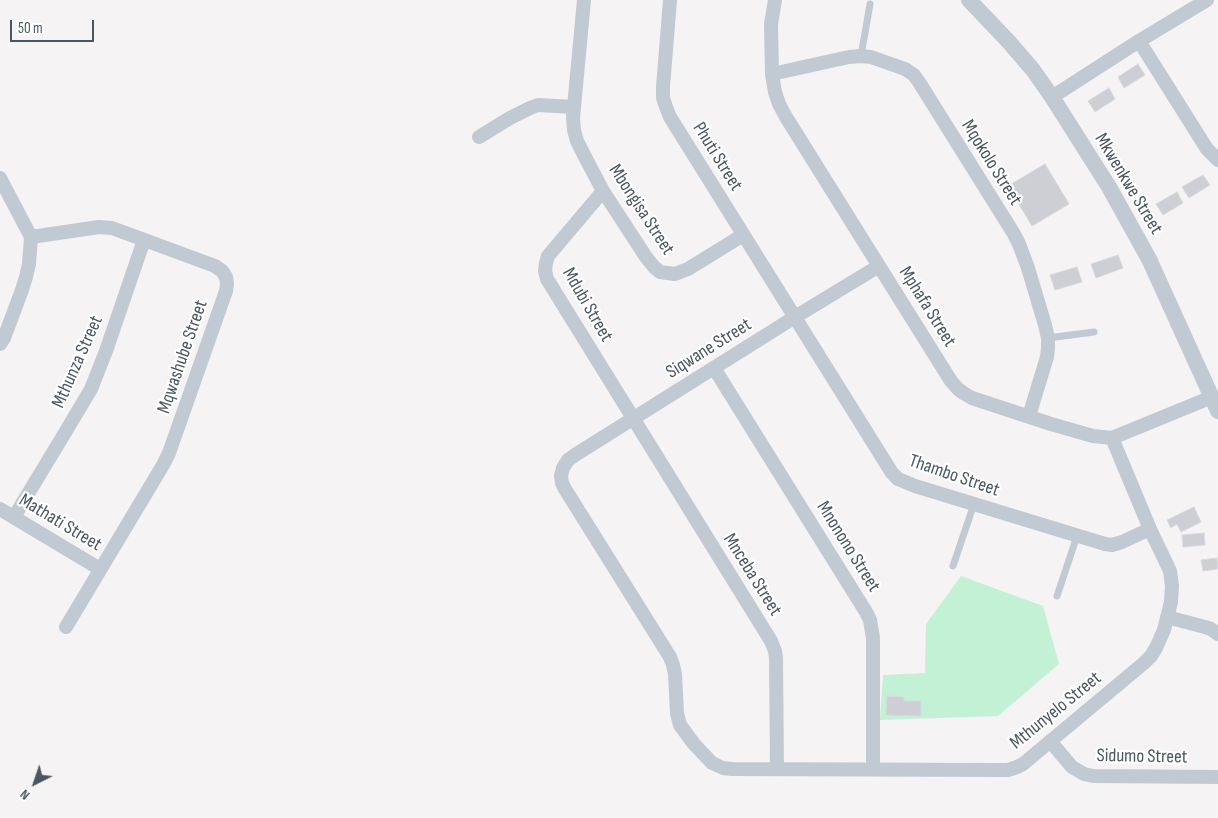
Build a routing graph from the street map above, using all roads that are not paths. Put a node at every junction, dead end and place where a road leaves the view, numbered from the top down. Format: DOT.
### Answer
graph roads {
  1 [pos="584,0"];
  2 [pos="670,0"];
  3 [pos="775,0"];
  4 [pos="969,0"];
  5 [pos="1207,0"];
  6 [pos="870,4"];
  7 [pos="1139,41"];
  8 [pos="861,56"];
  9 [pos="772,74"];
  10 [pos="1052,97"];
  11 [pos="574,107"];
  12 [pos="479,137"];
  13 [pos="1218,160"];
  14 [pos="0,178"];
  15 [pos="603,191"];
  16 [pos="743,235"];
  17 [pos="31,238"];
  18 [pos="144,240"];
  19 [pos="879,266"];
  20 [pos="795,317"];
  21 [pos="5,320"];
  22 [pos="1094,332"];
  23 [pos="1048,338"];
  24 [pos="0,344"];
  25 [pos="714,368"];
  26 [pos="1215,404"];
  27 [pos="1030,416"];
  28 [pos="634,418"];
  29 [pos="1112,438"];
  30 [pos="974,504"];
  31 [pos="0,509"];
  32 [pos="14,517"];
  33 [pos="1150,529"];
  34 [pos="1078,536"];
  35 [pos="953,566"];
  36 [pos="100,569"];
  37 [pos="1057,596"];
  38 [pos="1167,617"];
  39 [pos="66,627"];
  40 [pos="1218,634"];
  41 [pos="1050,741"];
  42 [pos="712,762"];
  43 [pos="777,769"];
  44 [pos="873,770"];
  45 [pos="1218,777"];
  1 -- 11 [label="street, Mbongisa Street"];
  2 -- 16 [label="street, Phuti Street"];
  3 -- 9 [label="street, Mphafa Street"];
  4 -- 10 [label="street, Mkwenkwe Street"];
  5 -- 7 [label="street"];
  6 -- 8 [label="lane"];
  7 -- 10 [label="street"];
  7 -- 13 [label="street"];
  8 -- 9 [label="street, Mqokolo Street"];
  8 -- 23 [label="street, Mqokolo Street"];
  9 -- 19 [label="street, Mphafa Street"];
  10 -- 26 [label="street, Mkwenkwe Street"];
  11 -- 12 [label="street"];
  11 -- 15 [label="street, Mbongisa Street"];
  14 -- 17 [label="street"];
  15 -- 16 [label="street, Mbongisa Street"];
  15 -- 28 [label="street, Mdubi Street"];
  16 -- 20 [label="street, Phuti Street"];
  17 -- 18 [label="street, Mqwashube Street"];
  17 -- 21 [label="street"];
  18 -- 32 [label="street, Mthunza Street"];
  18 -- 36 [label="street, Mqwashube Street"];
  19 -- 20 [label="street, Siqwane Street"];
  19 -- 27 [label="street, Mphafa Street"];
  20 -- 25 [label="street, Siqwane Street"];
  20 -- 30 [label="street, Thambo Street"];
  21 -- 24 [label="street"];
  22 -- 23 [label="lane"];
  23 -- 27 [label="street, Mqokolo Street"];
  25 -- 28 [label="street, Siqwane Street"];
  25 -- 44 [label="street, Mnonono Street"];
  26 -- 29 [label="street, Mphafa Street"];
  27 -- 29 [label="street, Mphafa Street"];
  28 -- 42 [label="street, Siqwane Street"];
  28 -- 43 [label="street, Mnceba Street"];
  29 -- 33 [label="street, Mthunyelo Street"];
  30 -- 34 [label="street, Thambo Street"];
  30 -- 35 [label="lane"];
  31 -- 32 [label="street, Mathati Street"];
  32 -- 36 [label="street, Mathati Street"];
  33 -- 34 [label="street, Thambo Street"];
  33 -- 38 [label="street, Mthunyelo Street"];
  34 -- 37 [label="lane"];
  36 -- 39 [label="street, Mqwashube Street"];
  38 -- 40 [label="street"];
  38 -- 41 [label="street, Mthunyelo Street"];
  41 -- 44 [label="street, Mthunyelo Street"];
  41 -- 45 [label="street, Sidumo Street"];
  42 -- 43 [label="street, Mthunyelo Street"];
  43 -- 44 [label="street, Mthunyelo Street"];
}
